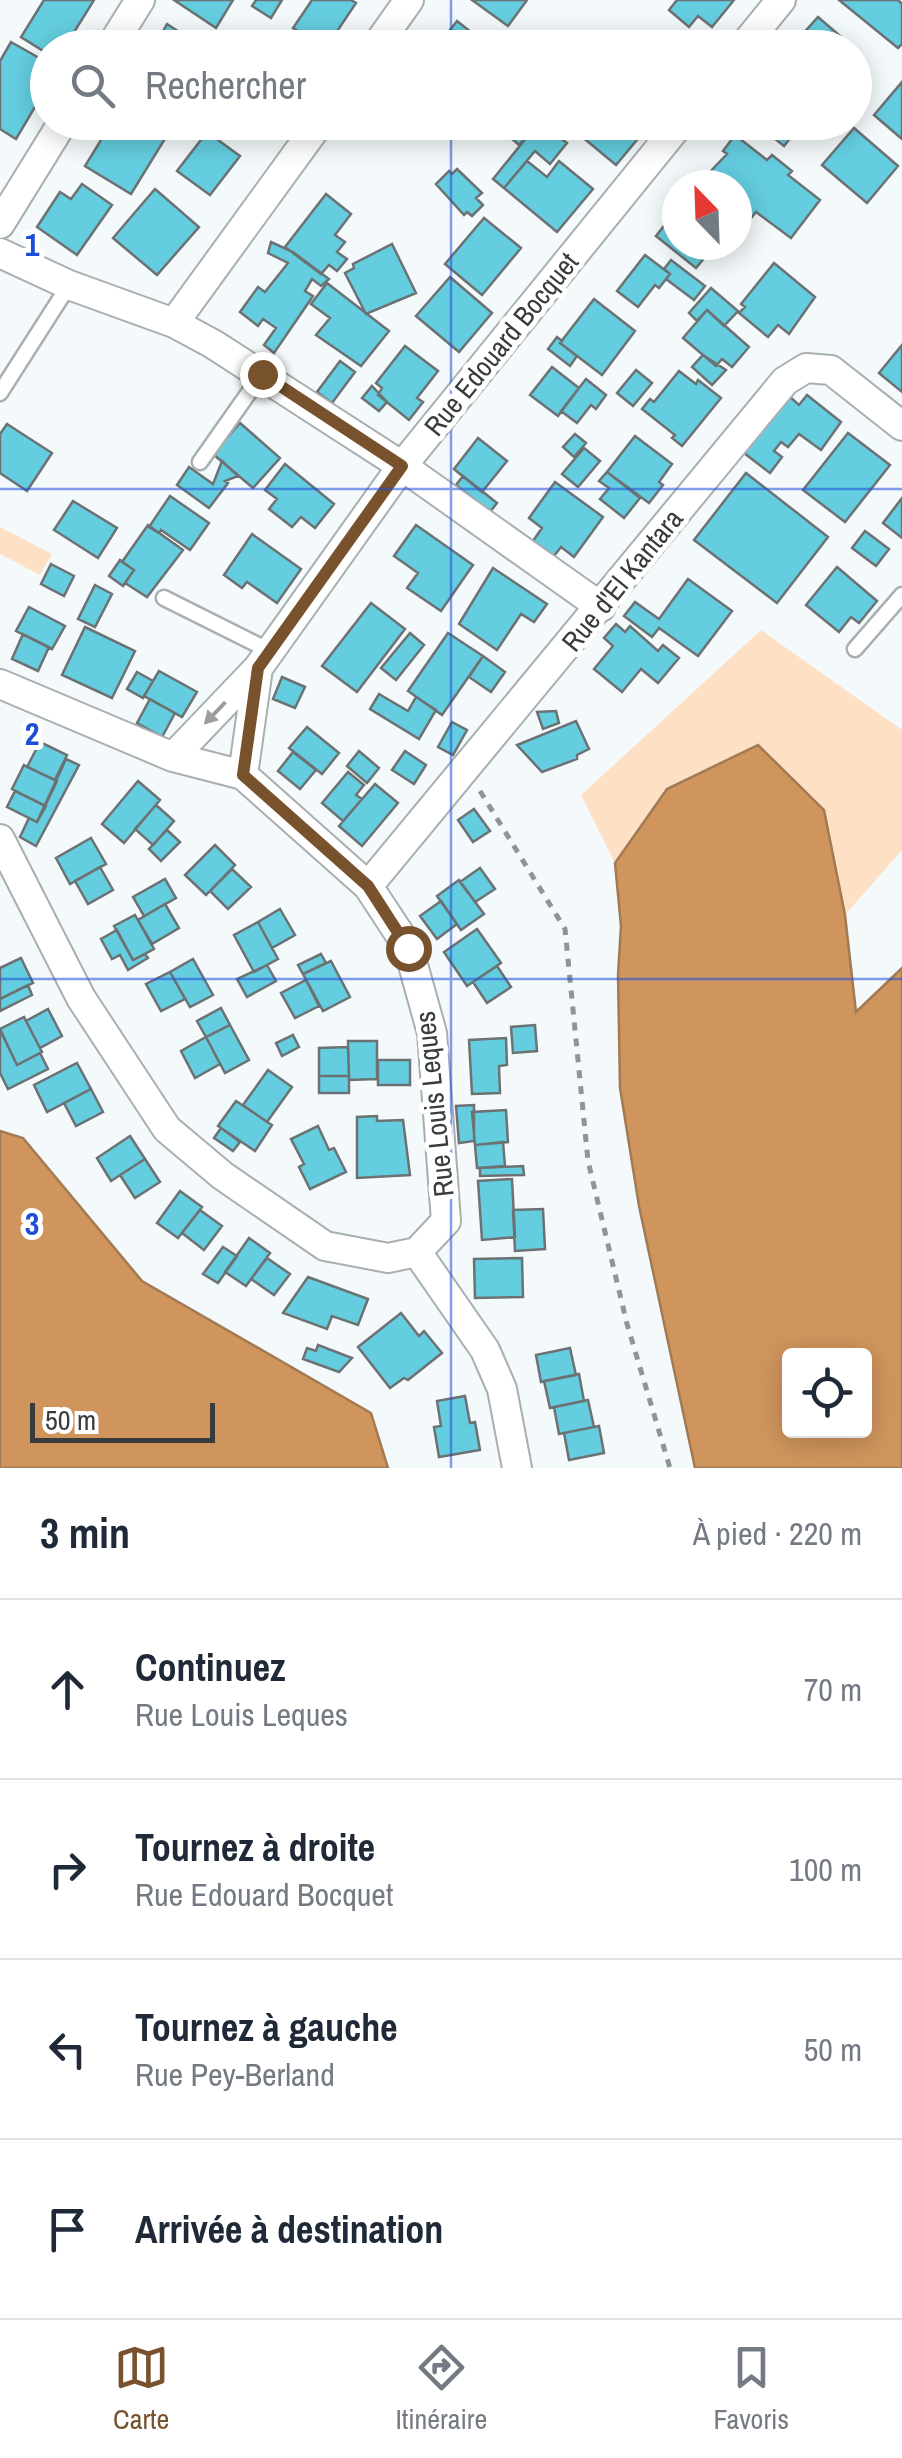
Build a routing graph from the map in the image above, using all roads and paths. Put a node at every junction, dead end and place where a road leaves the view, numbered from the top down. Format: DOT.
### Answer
graph roads {
  1 [pos="140,0"];
  2 [pos="410,0"];
  3 [pos="781,0"];
  4 [pos="121,30"];
  5 [pos="388,30"];
  6 [pos="757,30"];
  7 [pos="53,140"];
  8 [pos="307,140"];
  9 [pos="667,140"];
  10 [pos="0,224"];
  11 [pos="0,253"];
  12 [pos="69,284"];
  13 [pos="174,322"];
  14 [pos="262,374"];
  15 [pos="0,393"];
  16 [pos="902,426"];
  17 [pos="200,462"];
  18 [pos="402,466"];
  19 [pos="902,596"];
  20 [pos="164,598"];
  21 [pos="601,608"];
  22 [pos="855,649"];
  23 [pos="264,660"];
  24 [pos="2,691"];
  25 [pos="173,757"];
  26 [pos="466,768"];
  27 [pos="243,775"];
  28 [pos="0,839"];
  29 [pos="368,886"];
  30 [pos="418,1252"];
  31 [pos="516,1468"];
  32 [pos="670,1468"];
  1 -- 4 [label="street"];
  2 -- 5 [label="street"];
  3 -- 6 [label="street"];
  7 -- 10 [label="street"];
  8 -- 13 [label="street"];
  9 -- 18 [label="street, Rue Edouard Bocquet"];
  11 -- 12 [label="street"];
  12 -- 13 [label="street"];
  12 -- 15 [label="lane"];
  13 -- 14 [label="street"];
  14 -- 17 [label="lane"];
  14 -- 18 [label="street"];
  16 -- 21 [label="street, Rue d'El Kantara"];
  18 -- 21 [label="street"];
  18 -- 23 [label="street, Rue Edouard Bocquet"];
  19 -- 22 [label="lane"];
  20 -- 23 [label="lane"];
  21 -- 26 [label="street, Rue d'El Kantara"];
  23 -- 25 [label="street, Rue Edouard Bocquet, one-way"];
  23 -- 27 [label="street, Rue Edouard Bocquet"];
  24 -- 25 [label="street, Rue Louis Leques"];
  25 -- 27 [label="street, Rue Louis Leques"];
  26 -- 29 [label="street, Rue d'El Kantara"];
  26 -- 32 [label="path"];
  27 -- 29 [label="street, Rue Louis Leques"];
  28 -- 30 [label="street"];
  29 -- 30 [label="street, Rue Louis Leques"];
  30 -- 31 [label="street"];
}
